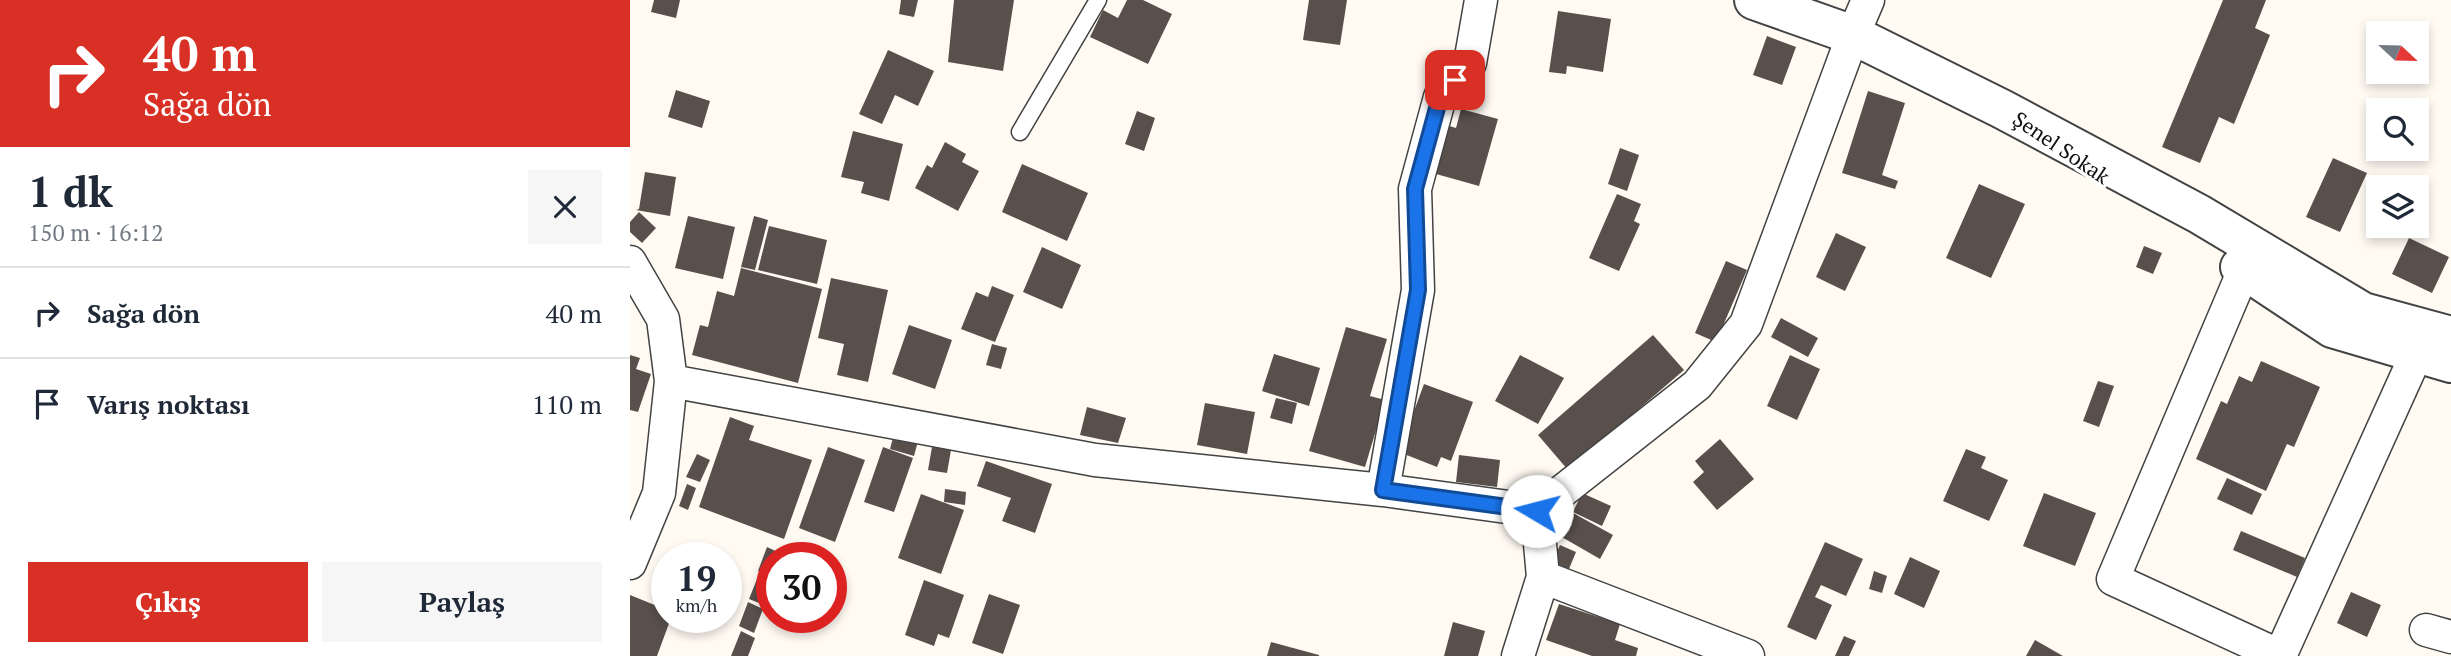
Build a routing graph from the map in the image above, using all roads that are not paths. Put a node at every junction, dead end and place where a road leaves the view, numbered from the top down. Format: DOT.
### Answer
graph roads {
  1 [pos="1098,0"];
  2 [pos="1481,0"];
  3 [pos="1754,0"];
  4 [pos="1868,0"];
  5 [pos="1853,35"];
  6 [pos="2002,109"];
  7 [pos="1020,132"];
  8 [pos="630,262"];
  9 [pos="2244,270"];
  10 [pos="2451,336"];
  11 [pos="2434,358"];
  12 [pos="671,381"];
  13 [pos="1383,490"];
  14 [pos="1537,511"];
  15 [pos="630,563"];
  16 [pos="1543,577"];
  17 [pos="1518,656"];
  18 [pos="1748,656"];
  19 [pos="2280,656"];
  1 -- 7 [label="lane"];
  2 -- 13 [label="street"];
  3 -- 5 [label="street"];
  4 -- 5 [label="street"];
  5 -- 6 [label="street"];
  5 -- 14 [label="street"];
  6 -- 9 [label="street, Şenel Sokak"];
  6 -- 10 [label="street, Şenel Sokak"];
  8 -- 12 [label="street"];
  9 -- 11 [label="street, Şenel Sokak"];
  9 -- 19 [label="street"];
  11 -- 19 [label="street"];
  12 -- 13 [label="street"];
  12 -- 15 [label="street"];
  13 -- 14 [label="street"];
  14 -- 16 [label="street"];
  16 -- 17 [label="street"];
  16 -- 18 [label="street"];
}
